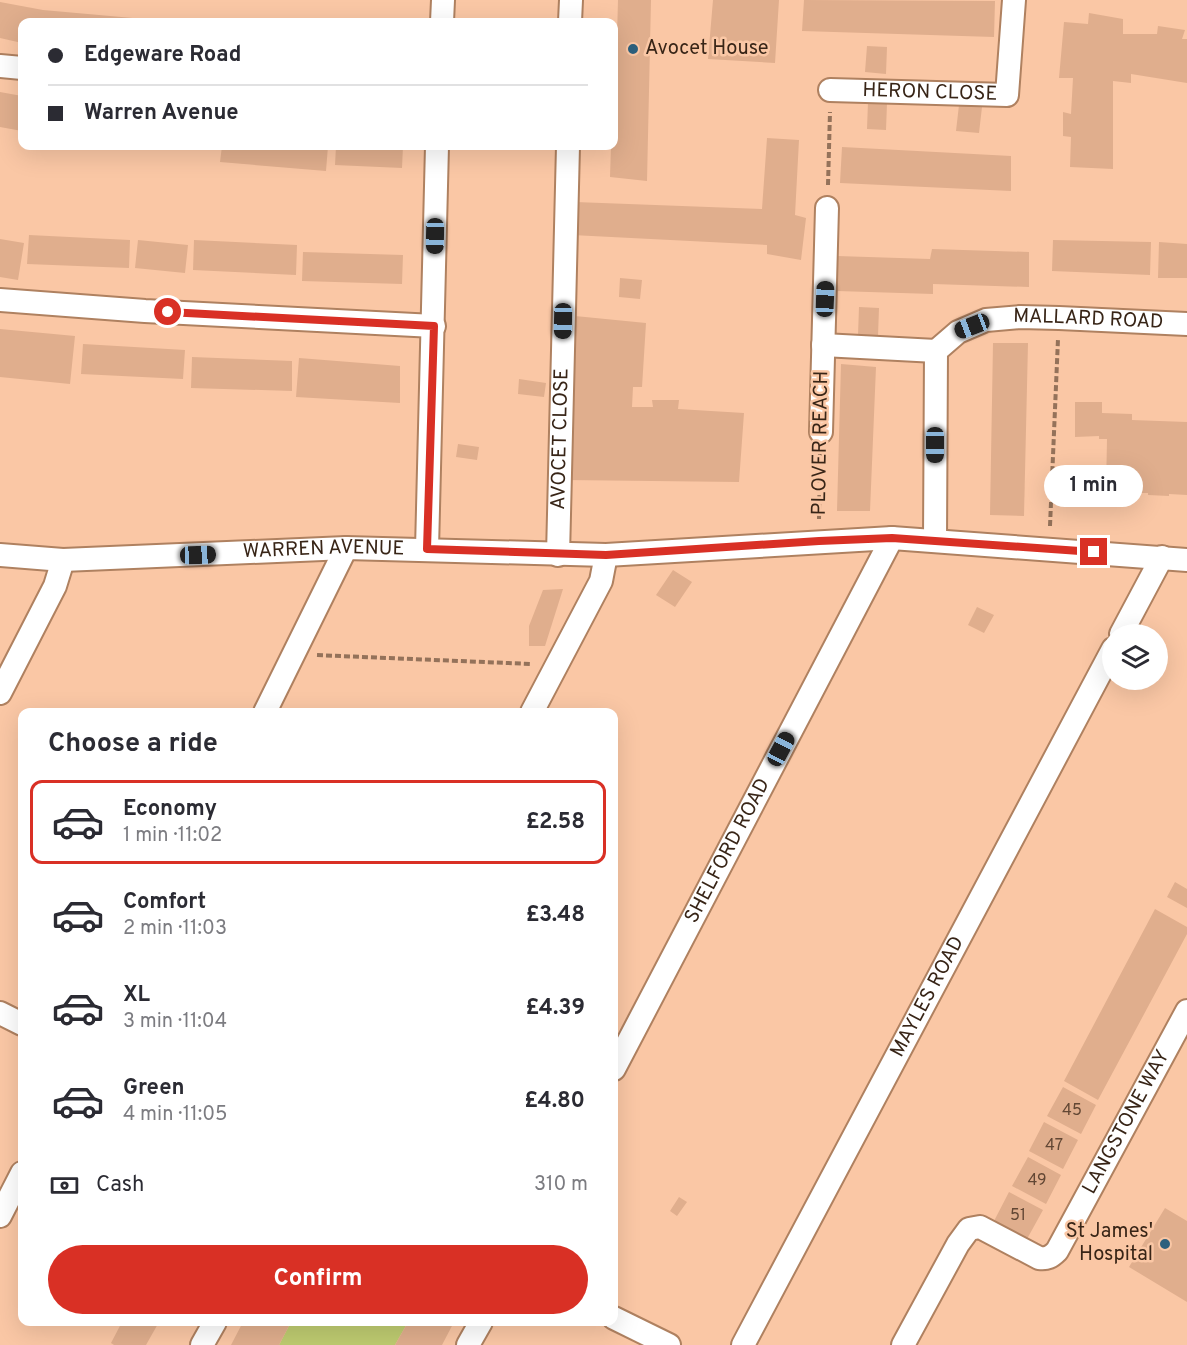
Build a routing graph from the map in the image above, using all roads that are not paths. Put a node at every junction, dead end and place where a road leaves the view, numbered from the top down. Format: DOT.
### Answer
graph roads {
  1 [pos="443,0"];
  2 [pos="571,0"];
  3 [pos="1014,0"];
  4 [pos="442,18"];
  5 [pos="570,18"];
  6 [pos="0,66"];
  7 [pos="18,68"];
  8 [pos="830,90"];
  9 [pos="437,150"];
  10 [pos="567,150"];
  11 [pos="827,208"];
  12 [pos="0,300"];
  13 [pos="1187,324"];
  14 [pos="434,326"];
  15 [pos="823,345"];
  16 [pos="936,351"];
  17 [pos="821,432"];
  18 [pos="892,538"];
  19 [pos="935,540"];
  20 [pos="346,548"];
  21 [pos="427,549"];
  22 [pos="0,555"];
  23 [pos="558,555"];
  24 [pos="606,555"];
  25 [pos="1162,557"];
  26 [pos="63,560"];
  27 [pos="1187,560"];
  28 [pos="1126,624"];
  29 [pos="1102,670"];
  30 [pos="0,693"];
  31 [pos="267,708"];
  32 [pos="534,708"];
  33 [pos="1187,1011"];
  34 [pos="0,1013"];
  35 [pos="18,1022"];
  36 [pos="618,1061"];
  37 [pos="18,1181"];
  38 [pos="0,1216"];
  39 [pos="618,1320"];
  40 [pos="213,1326"];
  41 [pos="479,1326"];
  42 [pos="202,1345"];
  43 [pos="468,1345"];
  44 [pos="669,1345"];
  45 [pos="743,1345"];
  46 [pos="903,1345"];
  1 -- 4 [label="street"];
  2 -- 5 [label="street"];
  3 -- 8 [label="street, HERON CLOSE"];
  6 -- 7 [label="street"];
  9 -- 14 [label="street"];
  10 -- 23 [label="street, AVOCET CLOSE"];
  11 -- 15 [label="street, PLOVER REACH"];
  12 -- 14 [label="street"];
  13 -- 16 [label="street, MALLARD ROAD"];
  14 -- 21 [label="street"];
  15 -- 16 [label="street, PLOVER REACH"];
  15 -- 17 [label="street, PLOVER REACH"];
  16 -- 19 [label="street"];
  18 -- 19 [label="street, WARREN AVENUE"];
  18 -- 24 [label="street, WARREN AVENUE"];
  18 -- 36 [label="street, SHELFORD ROAD"];
  19 -- 25 [label="street, WARREN AVENUE"];
  20 -- 21 [label="street, WARREN AVENUE"];
  20 -- 26 [label="street, WARREN AVENUE"];
  20 -- 31 [label="street"];
  21 -- 23 [label="street, WARREN AVENUE"];
  22 -- 26 [label="street, WARREN AVENUE"];
  23 -- 24 [label="street, WARREN AVENUE"];
  24 -- 32 [label="street"];
  25 -- 27 [label="street, WARREN AVENUE"];
  25 -- 28 [label="street"];
  26 -- 30 [label="street"];
  29 -- 45 [label="street, MAYLES ROAD"];
  33 -- 46 [label="street, LANGSTONE WAY"];
  34 -- 35 [label="street"];
  37 -- 38 [label="street"];
  39 -- 44 [label="street"];
  40 -- 42 [label="street"];
  41 -- 43 [label="street"];
}
